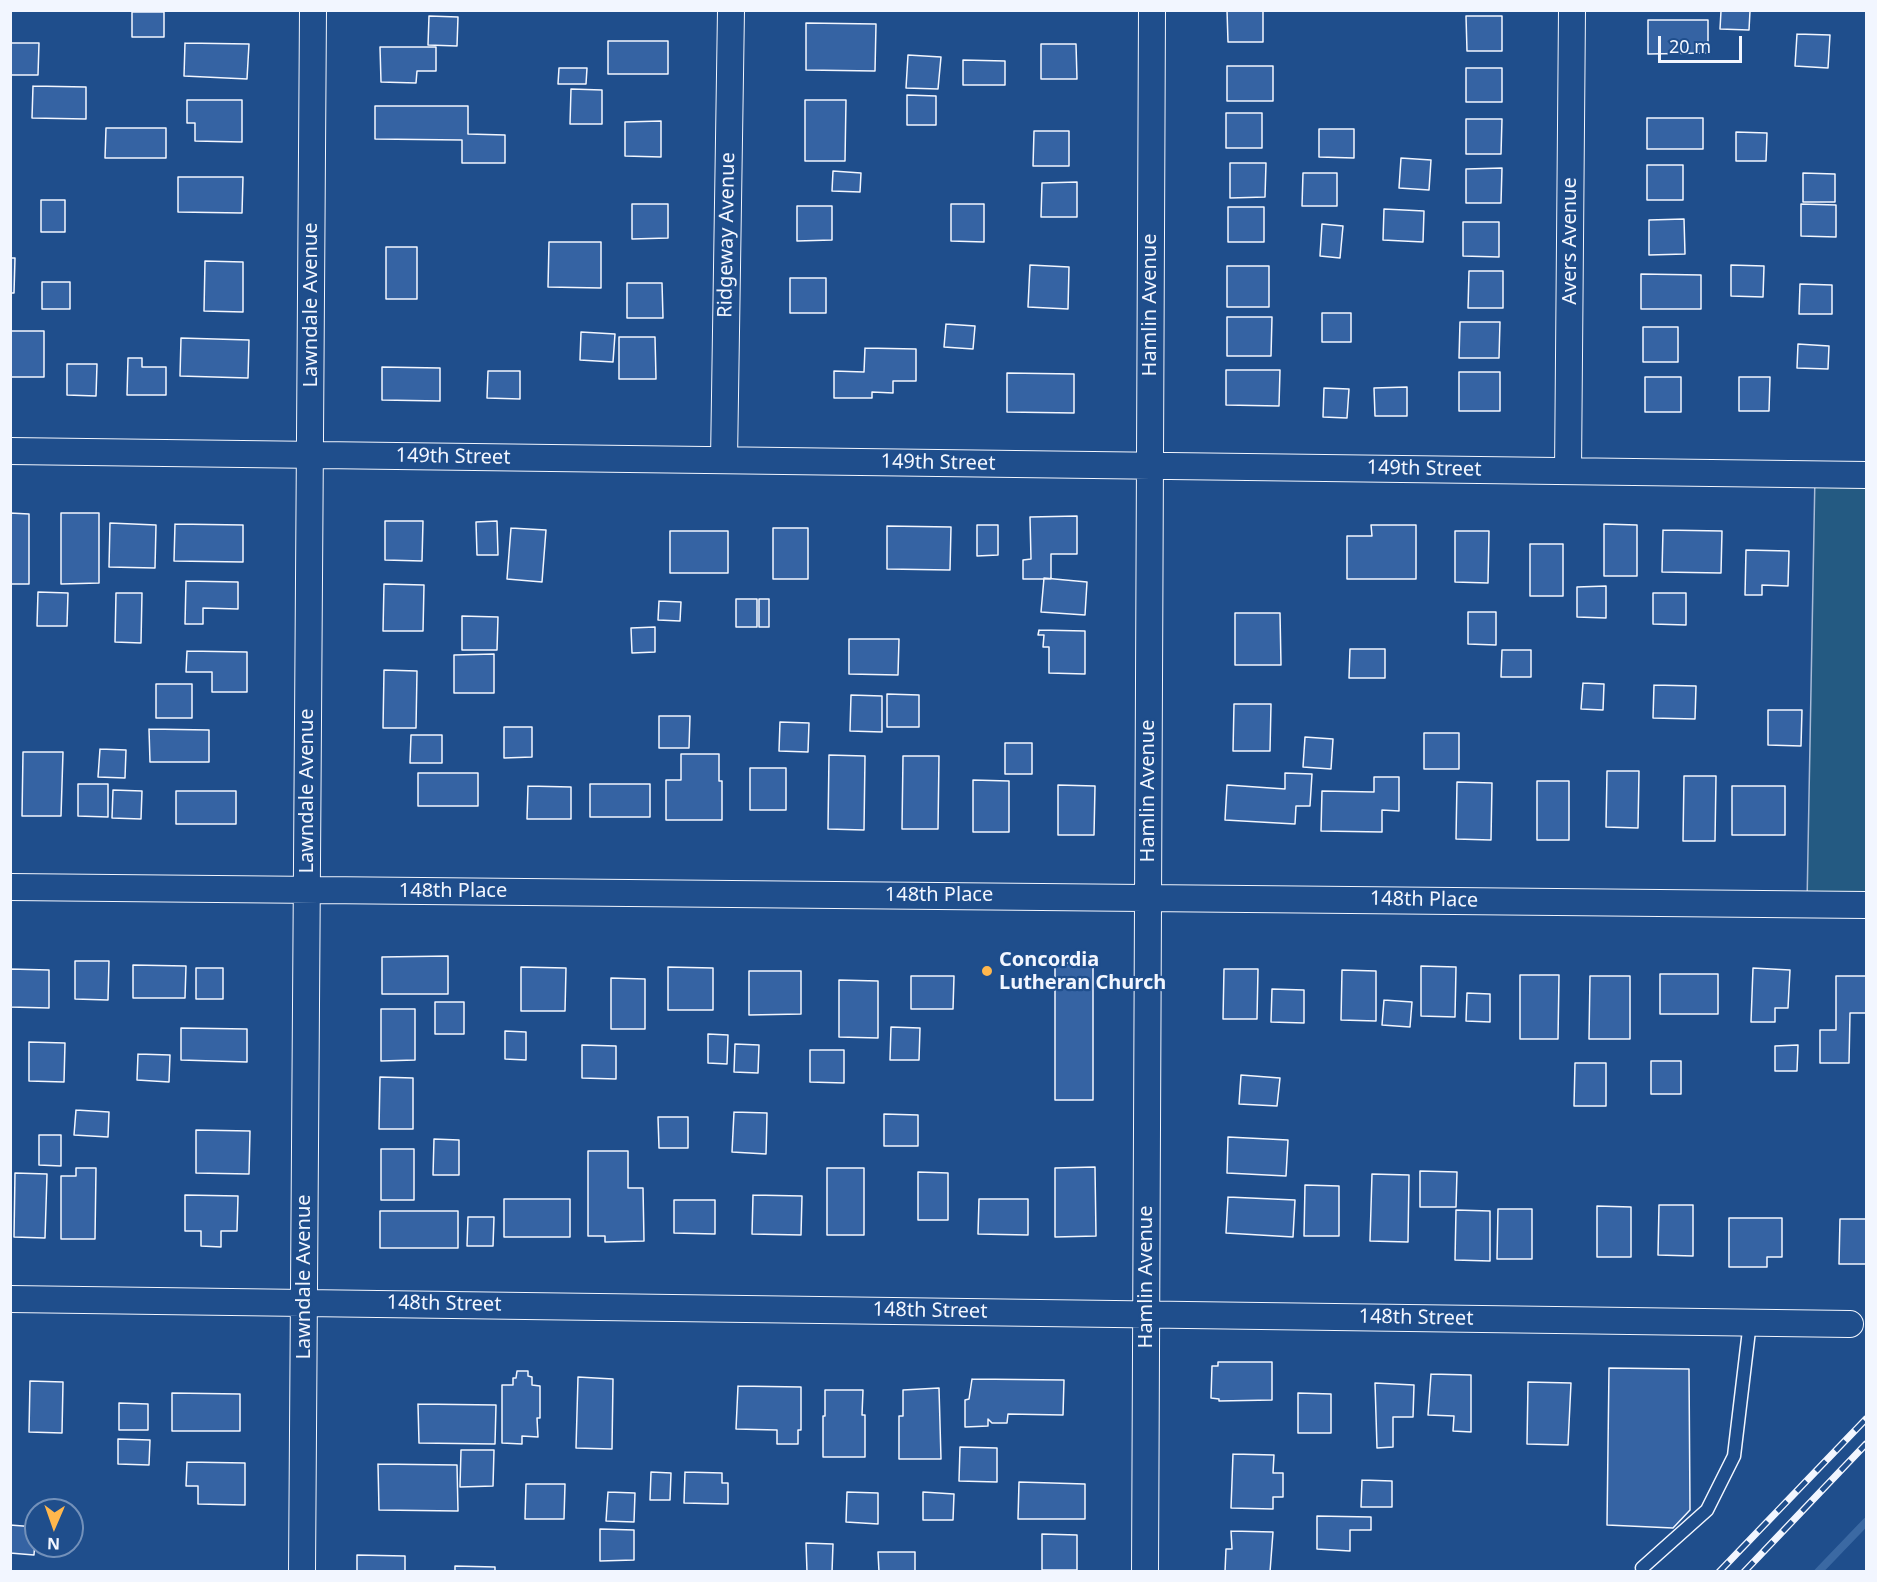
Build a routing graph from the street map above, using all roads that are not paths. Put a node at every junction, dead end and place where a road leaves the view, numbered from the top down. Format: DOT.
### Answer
graph roads {
  1 [pos="313,10"];
  2 [pos="731,10"];
  3 [pos="1152,10"];
  4 [pos="1572,10"];
  5 [pos="10,451"];
  6 [pos="310,455"];
  7 [pos="723,460"];
  8 [pos="1150,466"];
  9 [pos="1569,471"];
  10 [pos="1866,475"];
  11 [pos="10,887"];
  12 [pos="307,890"];
  13 [pos="1148,897"];
  14 [pos="1866,905"];
  15 [pos="10,1299"];
  16 [pos="304,1302"];
  17 [pos="1146,1314"];
  18 [pos="1750,1322"];
  19 [pos="1850,1323"];
  20 [pos="1642,1568"];
  21 [pos="302,1572"];
  22 [pos="1144,1572"];
  1 -- 6 [label="street, Lawndale Avenue"];
  2 -- 7 [label="street, Ridgeway Avenue"];
  3 -- 8 [label="street, Hamlin Avenue"];
  4 -- 9 [label="street, Avers Avenue"];
  5 -- 6 [label="street, 149th Street"];
  6 -- 7 [label="street, 149th Street"];
  6 -- 12 [label="street, Lawndale Avenue"];
  7 -- 8 [label="street, 149th Street"];
  8 -- 9 [label="street, 149th Street"];
  8 -- 13 [label="street, Hamlin Avenue"];
  9 -- 10 [label="street, 149th Street"];
  11 -- 12 [label="street, 148th Place"];
  12 -- 13 [label="street, 148th Place"];
  12 -- 16 [label="street, Lawndale Avenue"];
  13 -- 14 [label="street, 148th Place"];
  13 -- 17 [label="street, Hamlin Avenue"];
  15 -- 16 [label="street, 148th Street"];
  16 -- 17 [label="street, 148th Street"];
  16 -- 21 [label="street, Lawndale Avenue"];
  17 -- 18 [label="street, 148th Street"];
  17 -- 22 [label="street, Hamlin Avenue"];
  18 -- 19 [label="street, 148th Street"];
  18 -- 20 [label="lane"];
}
